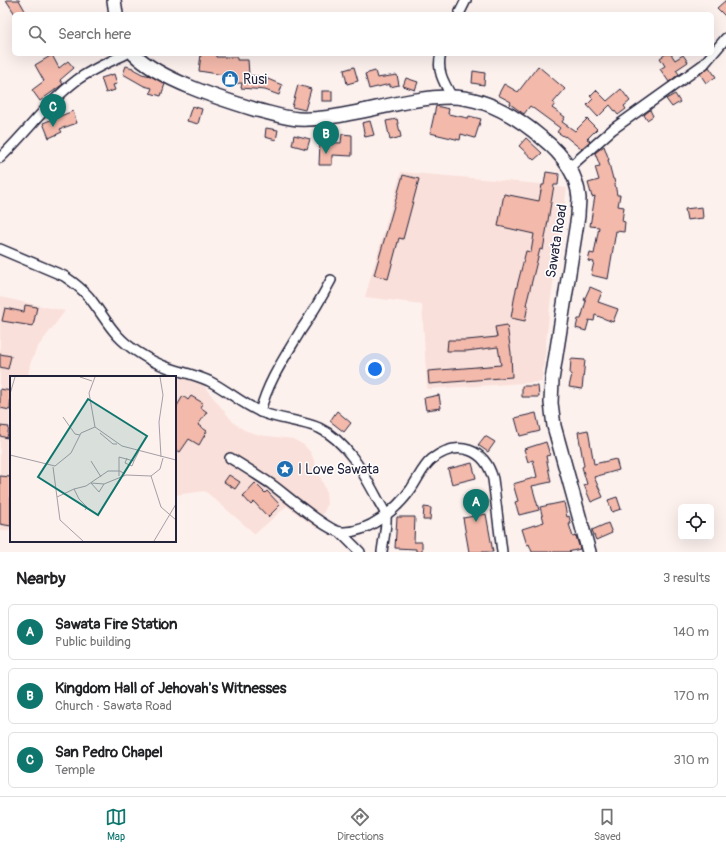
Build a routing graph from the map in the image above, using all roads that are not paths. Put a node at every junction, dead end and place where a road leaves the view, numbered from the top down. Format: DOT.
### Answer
graph roads {
  1 [pos="114,0"];
  2 [pos="466,0"];
  3 [pos="116,12"];
  4 [pos="460,12"];
  5 [pos="726,38"];
  6 [pos="714,52"];
  7 [pos="121,56"];
  8 [pos="136,56"];
  9 [pos="441,56"];
  10 [pos="711,56"];
  11 [pos="452,97"];
  12 [pos="0,158"];
  13 [pos="570,167"];
  14 [pos="0,249"];
  15 [pos="331,280"];
  16 [pos="260,412"];
  17 [pos="230,458"];
  18 [pos="386,515"];
  19 [pos="340,532"];
  20 [pos="590,551"];
  21 [pos="360,552"];
  22 [pos="382,552"];
  23 [pos="502,552"];
  1 -- 3 [label="main road"];
  2 -- 4 [label="street"];
  5 -- 6 [label="street"];
  7 -- 12 [label="street"];
  8 -- 11 [label="main road, Sawata Road"];
  9 -- 11 [label="street"];
  10 -- 13 [label="street"];
  11 -- 13 [label="main road, Sawata Road"];
  13 -- 20 [label="main road, Sawata Road"];
  14 -- 16 [label="street"];
  15 -- 16 [label="street"];
  16 -- 18 [label="street"];
  17 -- 19 [label="street"];
  18 -- 19 [label="street"];
  18 -- 22 [label="street"];
  18 -- 23 [label="street"];
  19 -- 21 [label="street"];
}
